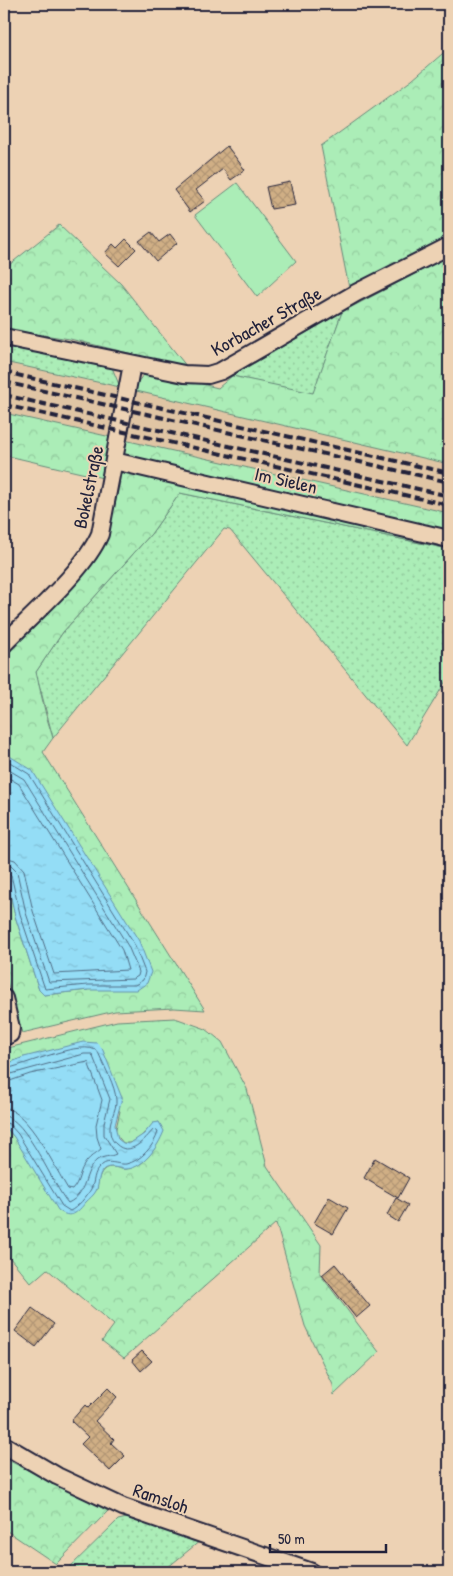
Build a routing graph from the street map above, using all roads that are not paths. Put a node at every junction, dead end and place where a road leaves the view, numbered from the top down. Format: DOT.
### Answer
graph roads {
  1 [pos="449,246"];
  2 [pos="4,337"];
  3 [pos="132,364"];
  4 [pos="114,461"];
  5 [pos="449,539"];
  6 [pos="4,644"];
  7 [pos="4,998"];
  8 [pos="4,1037"];
  9 [pos="4,1445"];
  10 [pos="312,1572"];
  1 -- 3 [label="street, Korbacher Straße"];
  2 -- 3 [label="street, Korbacher Straße"];
  3 -- 4 [label="street, Bokelstraße"];
  4 -- 5 [label="street, Im Sielen"];
  4 -- 6 [label="street, Bokelstraße"];
  7 -- 8 [label="street"];
  9 -- 10 [label="street, Ramsloh"];
}
